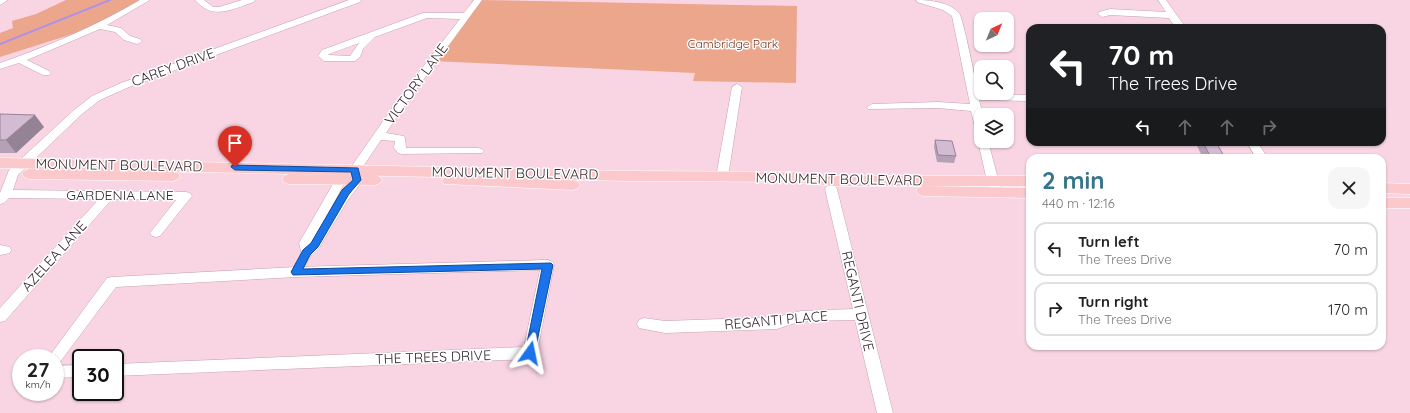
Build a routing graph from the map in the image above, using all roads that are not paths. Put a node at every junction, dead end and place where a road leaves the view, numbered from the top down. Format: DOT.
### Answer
graph roads {
  1 [pos="4,0"];
  2 [pos="146,0"];
  3 [pos="199,0"];
  4 [pos="251,0"];
  5 [pos="357,0"];
  6 [pos="478,0"];
  7 [pos="920,0"];
  8 [pos="1162,0"];
  9 [pos="0,2"];
  10 [pos="1102,14"];
  11 [pos="1172,15"];
  12 [pos="466,16"];
  13 [pos="1178,24"];
  14 [pos="98,26"];
  15 [pos="370,37"];
  16 [pos="137,41"];
  17 [pos="19,59"];
  18 [pos="0,66"];
  19 [pos="46,73"];
  20 [pos="737,87"];
  21 [pos="1026,98"];
  22 [pos="976,102"];
  23 [pos="872,107"];
  24 [pos="977,108"];
  25 [pos="378,136"];
  26 [pos="984,148"];
  27 [pos="478,151"];
  28 [pos="0,163"];
  29 [pos="12,170"];
  30 [pos="356,175"];
  31 [pos="722,177"];
  32 [pos="341,180"];
  33 [pos="1026,182"];
  34 [pos="993,186"];
  35 [pos="832,189"];
  36 [pos="1410,189"];
  37 [pos="1026,191"];
  38 [pos="1386,193"];
  39 [pos="1386,194"];
  40 [pos="108,196"];
  41 [pos="3,197"];
  42 [pos="1410,203"];
  43 [pos="156,233"];
  44 [pos="307,252"];
  45 [pos="296,272"];
  46 [pos="860,314"];
  47 [pos="0,317"];
  48 [pos="644,324"];
  49 [pos="62,349"];
  50 [pos="124,370"];
  51 [pos="885,413"];
  1 -- 9 [label="street"];
  2 -- 14 [label="street"];
  3 -- 4 [label="street"];
  5 -- 29 [label="street, CAREY DRIVE"];
  6 -- 12 [label="street, VICTORY LANE"];
  7 -- 22 [label="street"];
  8 -- 11 [label="street"];
  10 -- 11 [label="street"];
  11 -- 13 [label="street"];
  12 -- 15 [label="street"];
  12 -- 25 [label="street, VICTORY LANE"];
  14 -- 16 [label="street"];
  14 -- 17 [label="street"];
  17 -- 18 [label="street"];
  17 -- 19 [label="street"];
  20 -- 31 [label="street"];
  21 -- 22 [label="street"];
  22 -- 23 [label="street"];
  22 -- 24 [label="street"];
  25 -- 27 [label="street"];
  25 -- 30 [label="street, VICTORY LANE"];
  26 -- 34 [label="street"];
  28 -- 29 [label="main road, MONUMENT BOULEVARD"];
  29 -- 30 [label="main road, MONUMENT BOULEVARD"];
  29 -- 32 [label="main road, MONUMENT BOULEVARD"];
  29 -- 41 [label="street"];
  30 -- 31 [label="main road, MONUMENT BOULEVARD"];
  30 -- 32 [label="main road, MONUMENT BOULEVARD"];
  30 -- 35 [label="main road, MONUMENT BOULEVARD"];
  30 -- 44 [label="street"];
  31 -- 34 [label="main road, MONUMENT BOULEVARD"];
  32 -- 44 [label="street"];
  33 -- 34 [label="main road, MONUMENT BOULEVARD"];
  34 -- 35 [label="main road, MONUMENT BOULEVARD"];
  34 -- 37 [label="main road, MONUMENT BOULEVARD"];
  35 -- 46 [label="street, REGANTI DRIVE"];
  36 -- 38 [label="main road"];
  39 -- 42 [label="main road"];
  40 -- 41 [label="street, GARDENIA LANE"];
  40 -- 43 [label="street, GARDENIA LANE"];
  40 -- 47 [label="street, AZELEA LANE"];
  44 -- 45 [label="street"];
  45 -- 49 [label="street, THE TREES DRIVE"];
  45 -- 50 [label="street, THE TREES DRIVE"];
  46 -- 48 [label="street, REGANTI PLACE"];
  46 -- 51 [label="street, REGANTI DRIVE"];
}
